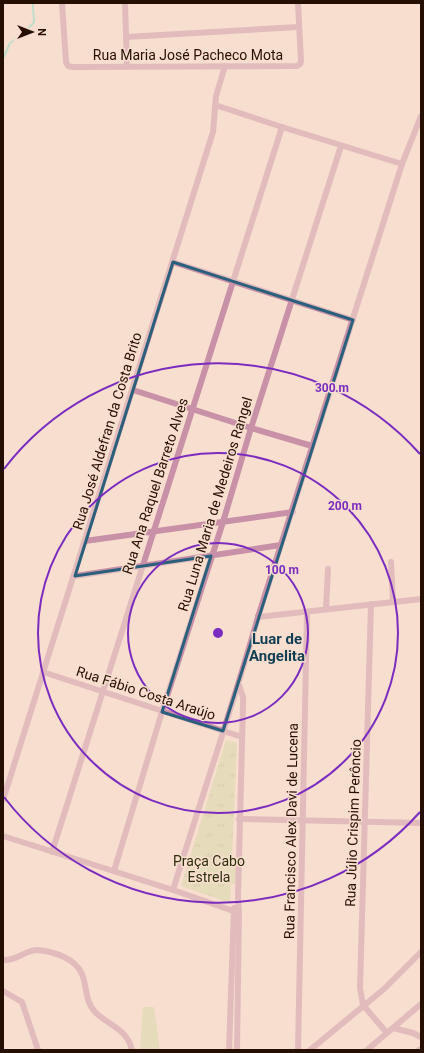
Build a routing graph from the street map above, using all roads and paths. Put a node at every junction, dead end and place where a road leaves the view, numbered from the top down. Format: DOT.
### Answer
graph roads {
  1 [pos="62,3"];
  2 [pos="125,3"];
  3 [pos="298,3"];
  4 [pos="299,27"];
  5 [pos="126,37"];
  6 [pos="127,66"];
  7 [pos="225,66"];
  8 [pos="215,105"];
  9 [pos="421,116"];
  10 [pos="282,127"];
  11 [pos="341,146"];
  12 [pos="402,164"];
  13 [pos="173,262"];
  14 [pos="233,281"];
  15 [pos="292,300"];
  16 [pos="353,320"];
  17 [pos="133,390"];
  18 [pos="192,409"];
  19 [pos="251,428"];
  20 [pos="312,446"];
  21 [pos="293,512"];
  22 [pos="223,522"];
  23 [pos="154,531"];
  24 [pos="85,541"];
  25 [pos="281,545"];
  26 [pos="211,556"];
  27 [pos="391,562"];
  28 [pos="143,565"];
  29 [pos="328,569"];
  30 [pos="74,576"];
  31 [pos="421,599"];
  32 [pos="393,602"];
  33 [pos="371,604"];
  34 [pos="326,609"];
  35 [pos="307,612"];
  36 [pos="258,617"];
  37 [pos="43,672"];
  38 [pos="239,686"];
  39 [pos="103,692"];
  40 [pos="162,712"];
  41 [pos="223,731"];
  42 [pos="242,738"];
  43 [pos="3,800"];
  44 [pos="239,819"];
  45 [pos="303,820"];
  46 [pos="365,822"];
  47 [pos="421,823"];
  48 [pos="3,836"];
  49 [pos="52,852"];
  50 [pos="114,871"];
  51 [pos="173,890"];
  52 [pos="236,912"];
  53 [pos="421,952"];
  54 [pos="3,960"];
  55 [pos="3,992"];
  56 [pos="421,1004"];
  57 [pos="363,1005"];
  58 [pos="393,1028"];
  59 [pos="387,1033"];
  60 [pos="421,1037"];
  61 [pos="38,1050"];
  62 [pos="132,1050"];
  63 [pos="230,1050"];
  64 [pos="237,1050"];
  65 [pos="298,1050"];
  66 [pos="310,1050"];
  67 [pos="367,1050"];
  1 -- 6 [label="street, Rua Maria José Pacheco Mota"];
  2 -- 5 [label="street"];
  3 -- 4 [label="street"];
  4 -- 5 [label="street"];
  4 -- 7 [label="street, Rua Maria José Pacheco Mota"];
  5 -- 6 [label="street"];
  6 -- 7 [label="street, Rua Maria José Pacheco Mota"];
  7 -- 8 [label="street, Rua José Aldefran da Costa Brito"];
  8 -- 10 [label="street"];
  8 -- 13 [label="street, Rua José Aldefran da Costa Brito"];
  9 -- 12 [label="street"];
  10 -- 11 [label="street"];
  10 -- 14 [label="street, Rua Ana Raquel Barreto Alves"];
  11 -- 12 [label="street"];
  11 -- 15 [label="street, Rua Luna Maria de Medeiros Rangel"];
  12 -- 16 [label="street"];
  13 -- 14 [label="street"];
  13 -- 17 [label="street, Rua José Aldefran da Costa Brito"];
  14 -- 15 [label="street"];
  14 -- 18 [label="street, Rua Ana Raquel Barreto Alves"];
  15 -- 16 [label="street"];
  15 -- 19 [label="street, Rua Luna Maria de Medeiros Rangel"];
  16 -- 20 [label="street"];
  17 -- 18 [label="street"];
  17 -- 24 [label="street, Rua José Aldefran da Costa Brito"];
  18 -- 19 [label="street"];
  18 -- 23 [label="street, Rua Ana Raquel Barreto Alves"];
  19 -- 20 [label="street"];
  19 -- 22 [label="street, Rua Luna Maria de Medeiros Rangel"];
  20 -- 21 [label="street"];
  21 -- 22 [label="street"];
  21 -- 25 [label="street"];
  22 -- 23 [label="street"];
  22 -- 26 [label="street, Rua Luna Maria de Medeiros Rangel"];
  23 -- 24 [label="street"];
  23 -- 28 [label="street, Rua Ana Raquel Barreto Alves"];
  24 -- 30 [label="street, Rua José Aldefran da Costa Brito"];
  25 -- 26 [label="street"];
  25 -- 36 [label="street"];
  26 -- 28 [label="street"];
  26 -- 40 [label="street, Rua Luna Maria de Medeiros Rangel"];
  27 -- 32 [label="street"];
  28 -- 30 [label="street"];
  28 -- 39 [label="street, Rua Ana Raquel Barreto Alves"];
  29 -- 34 [label="street"];
  30 -- 37 [label="street, Rua José Aldefran da Costa Brito"];
  31 -- 32 [label="street"];
  32 -- 33 [label="street"];
  33 -- 34 [label="street"];
  33 -- 46 [label="street, Rua Júlio Crispim Perôncio"];
  34 -- 35 [label="street"];
  35 -- 36 [label="street"];
  35 -- 45 [label="street, Rua Francisco Alex Davi de Lucena"];
  36 -- 38 [label="street"];
  37 -- 39 [label="street, Rua Fábio Costa Araújo"];
  37 -- 43 [label="street, Rua José Aldefran da Costa Brito"];
  38 -- 41 [label="street"];
  38 -- 42 [label="street"];
  39 -- 40 [label="street, Rua Fábio Costa Araújo"];
  39 -- 49 [label="street, Rua Ana Raquel Barreto Alves"];
  40 -- 41 [label="street, Rua Fábio Costa Araújo"];
  40 -- 50 [label="street, Rua Luna Maria de Medeiros Rangel"];
  41 -- 42 [label="street, Rua Fábio Costa Araújo"];
  41 -- 51 [label="street"];
  42 -- 44 [label="street"];
  44 -- 45 [label="street"];
  44 -- 52 [label="street"];
  45 -- 46 [label="street"];
  45 -- 65 [label="street, Rua Francisco Alex Davi de Lucena"];
  46 -- 47 [label="street"];
  46 -- 57 [label="street, Rua Júlio Crispim Perôncio"];
  48 -- 49 [label="street"];
  49 -- 50 [label="street"];
  50 -- 51 [label="street"];
  51 -- 52 [label="street"];
  52 -- 63 [label="street"];
  52 -- 64 [label="street"];
  53 -- 57 [label="street"];
  54 -- 62 [label="street"];
  55 -- 61 [label="street"];
  56 -- 58 [label="street"];
  57 -- 59 [label="street"];
  57 -- 66 [label="street"];
  58 -- 59 [label="street"];
  58 -- 60 [label="street"];
  59 -- 67 [label="street"];
}
